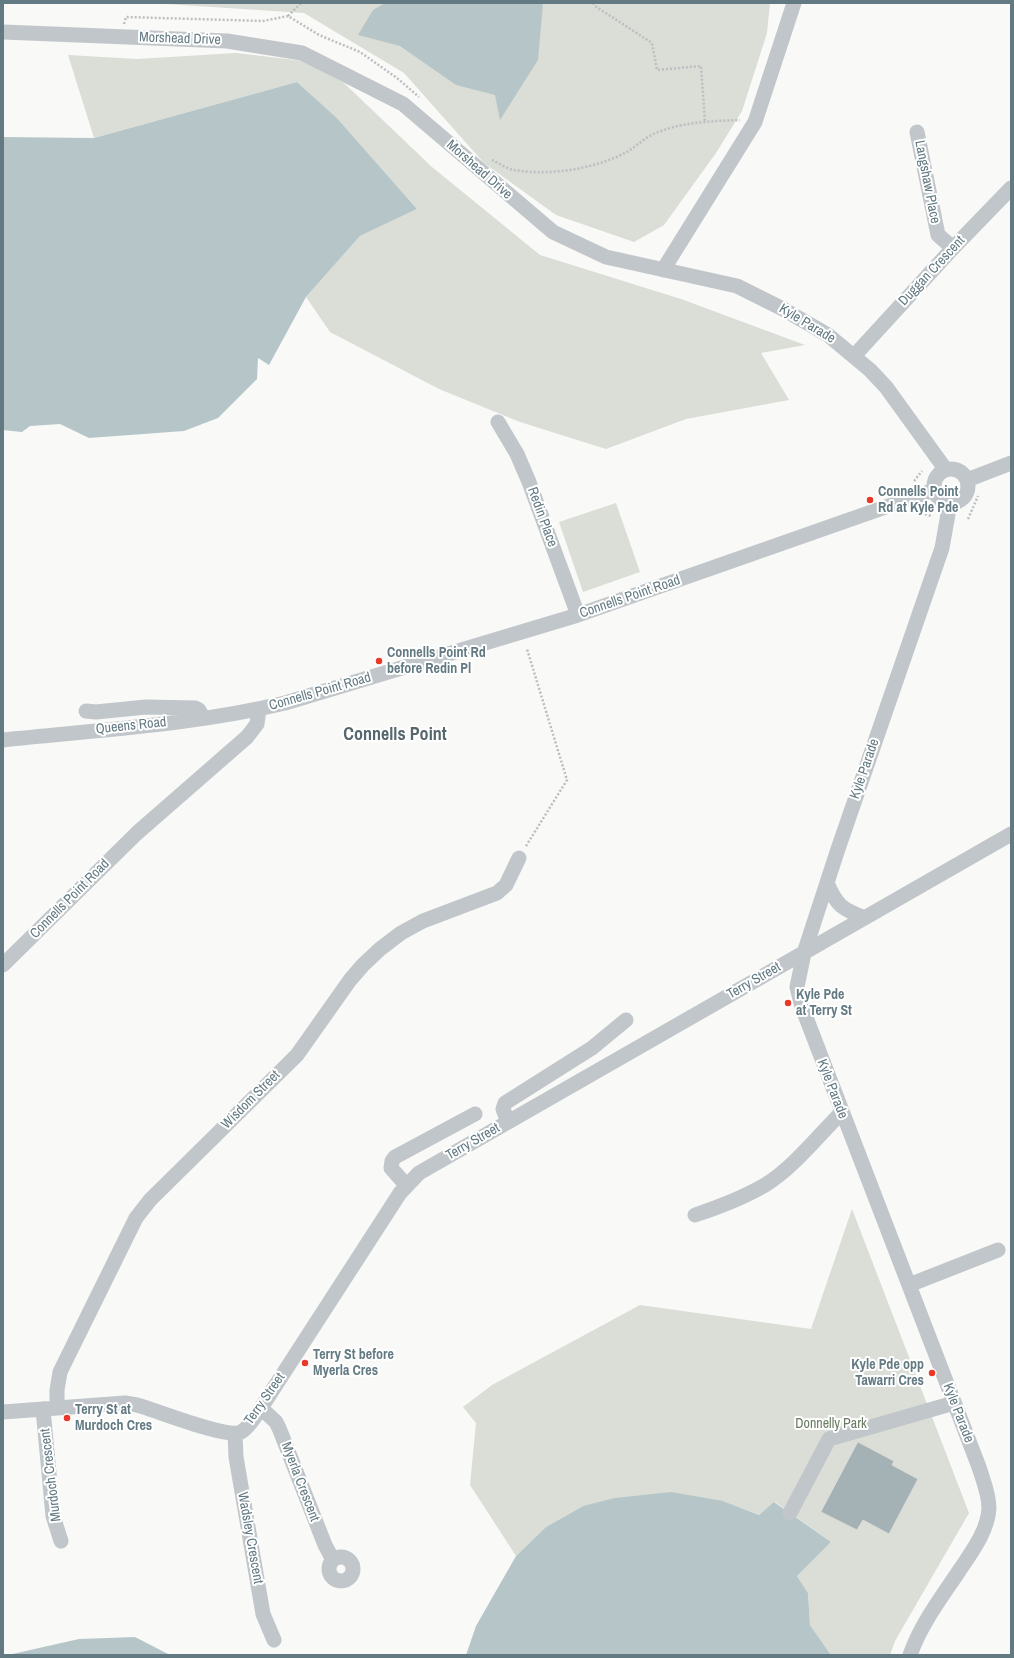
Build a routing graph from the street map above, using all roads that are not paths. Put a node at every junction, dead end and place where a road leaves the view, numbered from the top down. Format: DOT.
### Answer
graph roads {
  1 [pos="794,3"];
  2 [pos="3,32"];
  3 [pos="917,132"];
  4 [pos="1011,188"];
  5 [pos="953,248"];
  6 [pos="663,270"];
  7 [pos="854,356"];
  8 [pos="498,422"];
  9 [pos="1011,463"];
  10 [pos="946,470"];
  11 [pos="967,480"];
  12 [pos="934,490"];
  13 [pos="950,503"];
  14 [pos="578,615"];
  15 [pos="258,709"];
  16 [pos="86,711"];
  17 [pos="204,718"];
  18 [pos="3,740"];
  19 [pos="1011,834"];
  20 [pos="518,858"];
  21 [pos="827,883"];
  22 [pos="865,918"];
  23 [pos="804,953"];
  24 [pos="3,965"];
  25 [pos="626,1020"];
  26 [pos="841,1113"];
  27 [pos="475,1114"];
  28 [pos="508,1122"];
  29 [pos="406,1185"];
  30 [pos="695,1215"];
  31 [pos="998,1250"];
  32 [pos="909,1285"];
  33 [pos="954,1403"];
  34 [pos="50,1408"];
  35 [pos="261,1408"];
  36 [pos="3,1412"];
  37 [pos="235,1434"];
  38 [pos="790,1513"];
  39 [pos="61,1541"];
  40 [pos="333,1560"];
  41 [pos="274,1640"];
  42 [pos="910,1655"];
  1 -- 6 [label="street"];
  2 -- 6 [label="street, Morshead Drive"];
  3 -- 5 [label="street, Langshaw Place"];
  4 -- 5 [label="street, Duggan Crescent"];
  5 -- 7 [label="street, Duggan Crescent"];
  6 -- 7 [label="street, Kyle Parade"];
  7 -- 10 [label="street, Kyle Parade"];
  8 -- 14 [label="street, Redin Place"];
  9 -- 11 [label="street"];
  10 -- 11 [label="street"];
  10 -- 12 [label="street"];
  11 -- 13 [label="street"];
  12 -- 13 [label="street"];
  12 -- 14 [label="street, Connells Point Road"];
  13 -- 21 [label="street, Kyle Parade"];
  14 -- 15 [label="street, Connells Point Road"];
  15 -- 17 [label="street, Queens Road"];
  15 -- 24 [label="street, Connells Point Road"];
  16 -- 17 [label="street"];
  17 -- 18 [label="street, Queens Road"];
  19 -- 22 [label="street, Terry Street"];
  20 -- 34 [label="street, Wisdom Street"];
  21 -- 22 [label="street"];
  21 -- 23 [label="street, Kyle Parade"];
  22 -- 23 [label="street, Terry Street"];
  23 -- 26 [label="street, Kyle Parade"];
  23 -- 28 [label="street, Terry Street"];
  25 -- 28 [label="street"];
  26 -- 30 [label="street"];
  26 -- 32 [label="street, Kyle Parade"];
  27 -- 29 [label="street"];
  28 -- 29 [label="street, Terry Street"];
  29 -- 35 [label="street, Terry Street"];
  31 -- 32 [label="street"];
  32 -- 33 [label="street, Kyle Parade"];
  33 -- 38 [label="street"];
  33 -- 42 [label="street, Kyle Parade"];
  34 -- 36 [label="street, Terry Street"];
  34 -- 37 [label="street, Terry Street"];
  34 -- 39 [label="street, Murdoch Crescent"];
  35 -- 37 [label="street, Terry Street"];
  35 -- 40 [label="street, Myerla Crescent"];
  37 -- 41 [label="street, Wadsley Crescent"];
}
